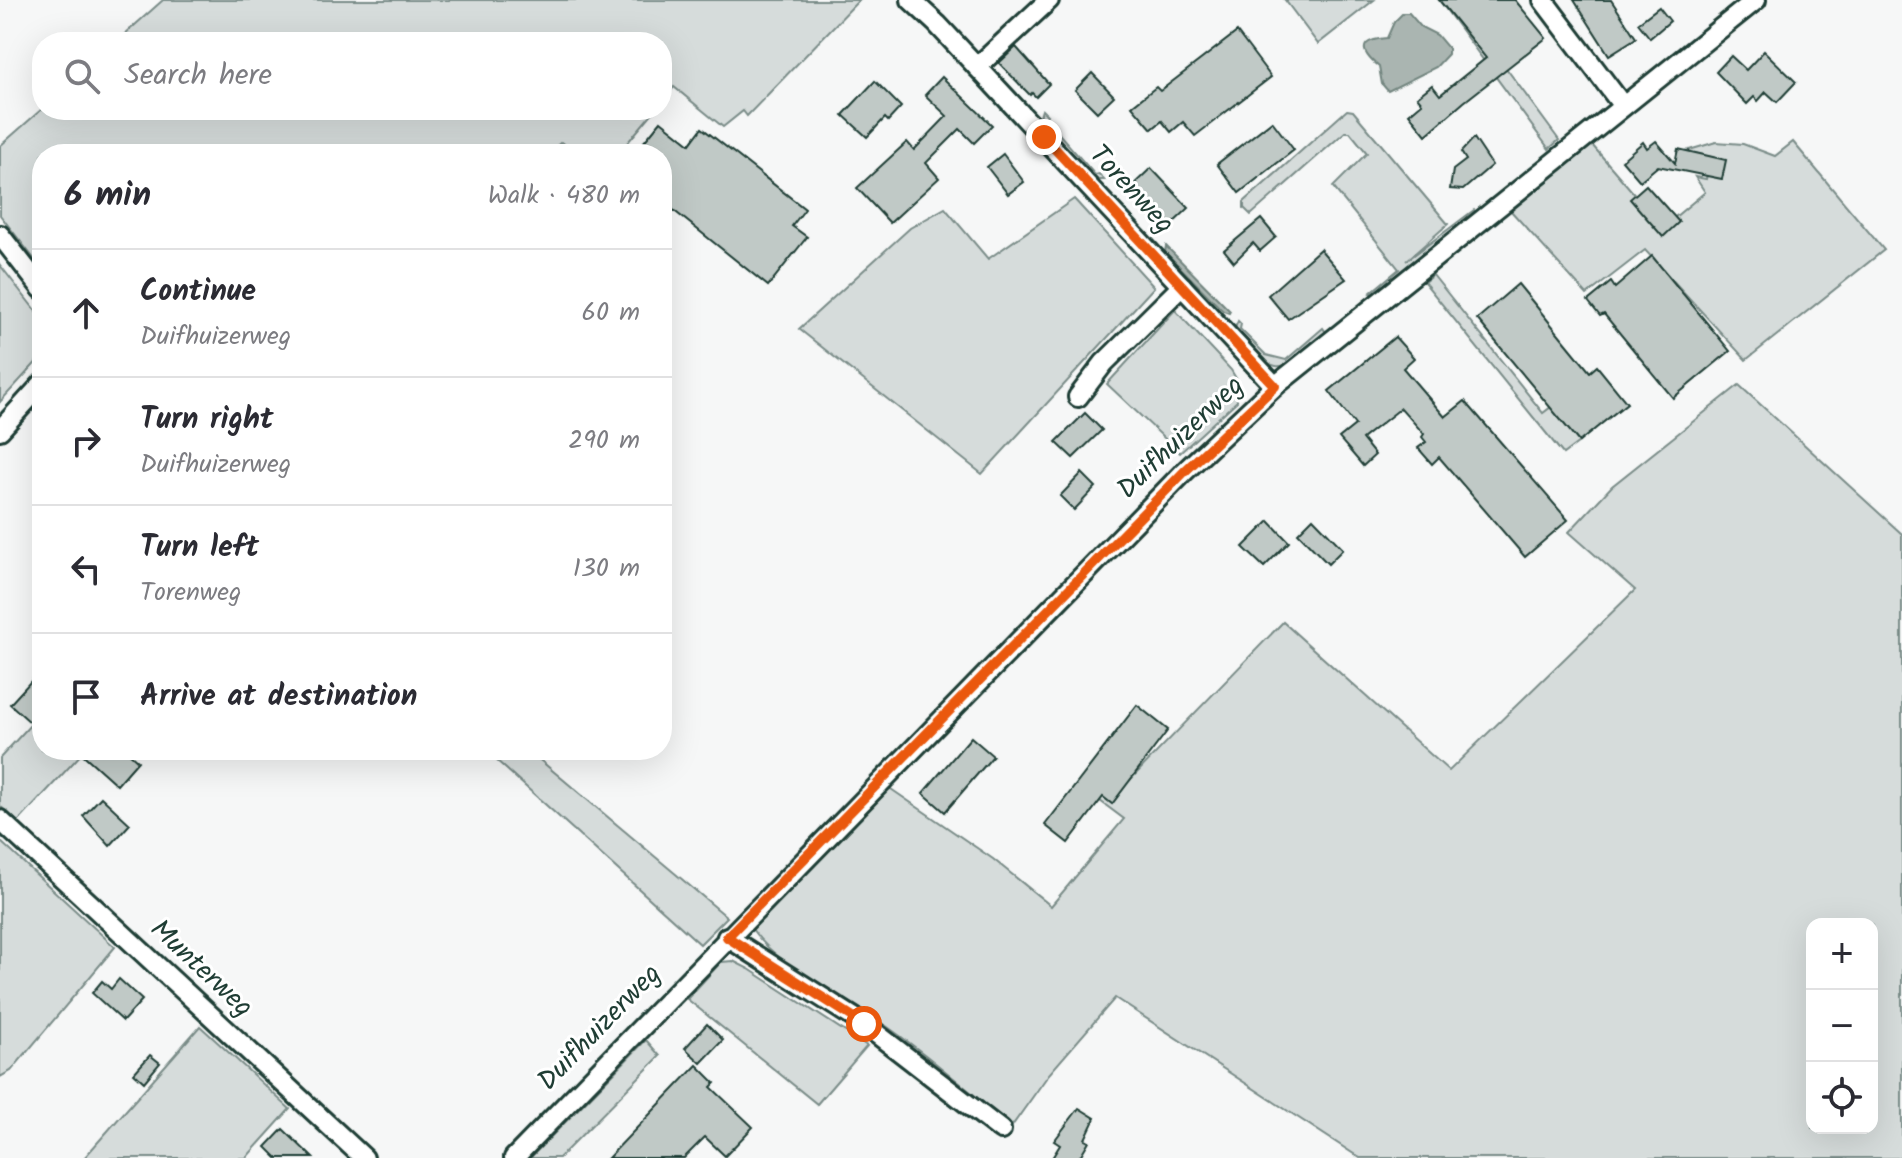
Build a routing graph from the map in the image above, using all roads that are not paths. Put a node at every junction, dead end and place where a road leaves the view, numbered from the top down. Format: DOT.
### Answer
graph roads {
  1 [pos="911,0"];
  2 [pos="1049,0"];
  3 [pos="1543,0"];
  4 [pos="1756,0"];
  5 [pos="977,67"];
  6 [pos="1623,106"];
  7 [pos="0,235"];
  8 [pos="32,276"];
  9 [pos="1182,286"];
  10 [pos="1275,386"];
  11 [pos="32,395"];
  12 [pos="1078,397"];
  13 [pos="0,430"];
  14 [pos="0,820"];
  15 [pos="727,937"];
  16 [pos="1001,1130"];
  17 [pos="364,1158"];
  18 [pos="514,1158"];
  1 -- 5 [label="street, Torenweg"];
  2 -- 5 [label="street"];
  3 -- 6 [label="street"];
  4 -- 6 [label="street, Duifhuizerweg"];
  5 -- 9 [label="street, Torenweg"];
  6 -- 10 [label="street, Duifhuizerweg"];
  7 -- 8 [label="street"];
  9 -- 10 [label="street, Torenweg"];
  9 -- 12 [label="street"];
  10 -- 15 [label="street, Duifhuizerweg"];
  11 -- 13 [label="street"];
  14 -- 17 [label="street, Munterweg"];
  15 -- 16 [label="street"];
  15 -- 18 [label="street, Duifhuizerweg"];
}
